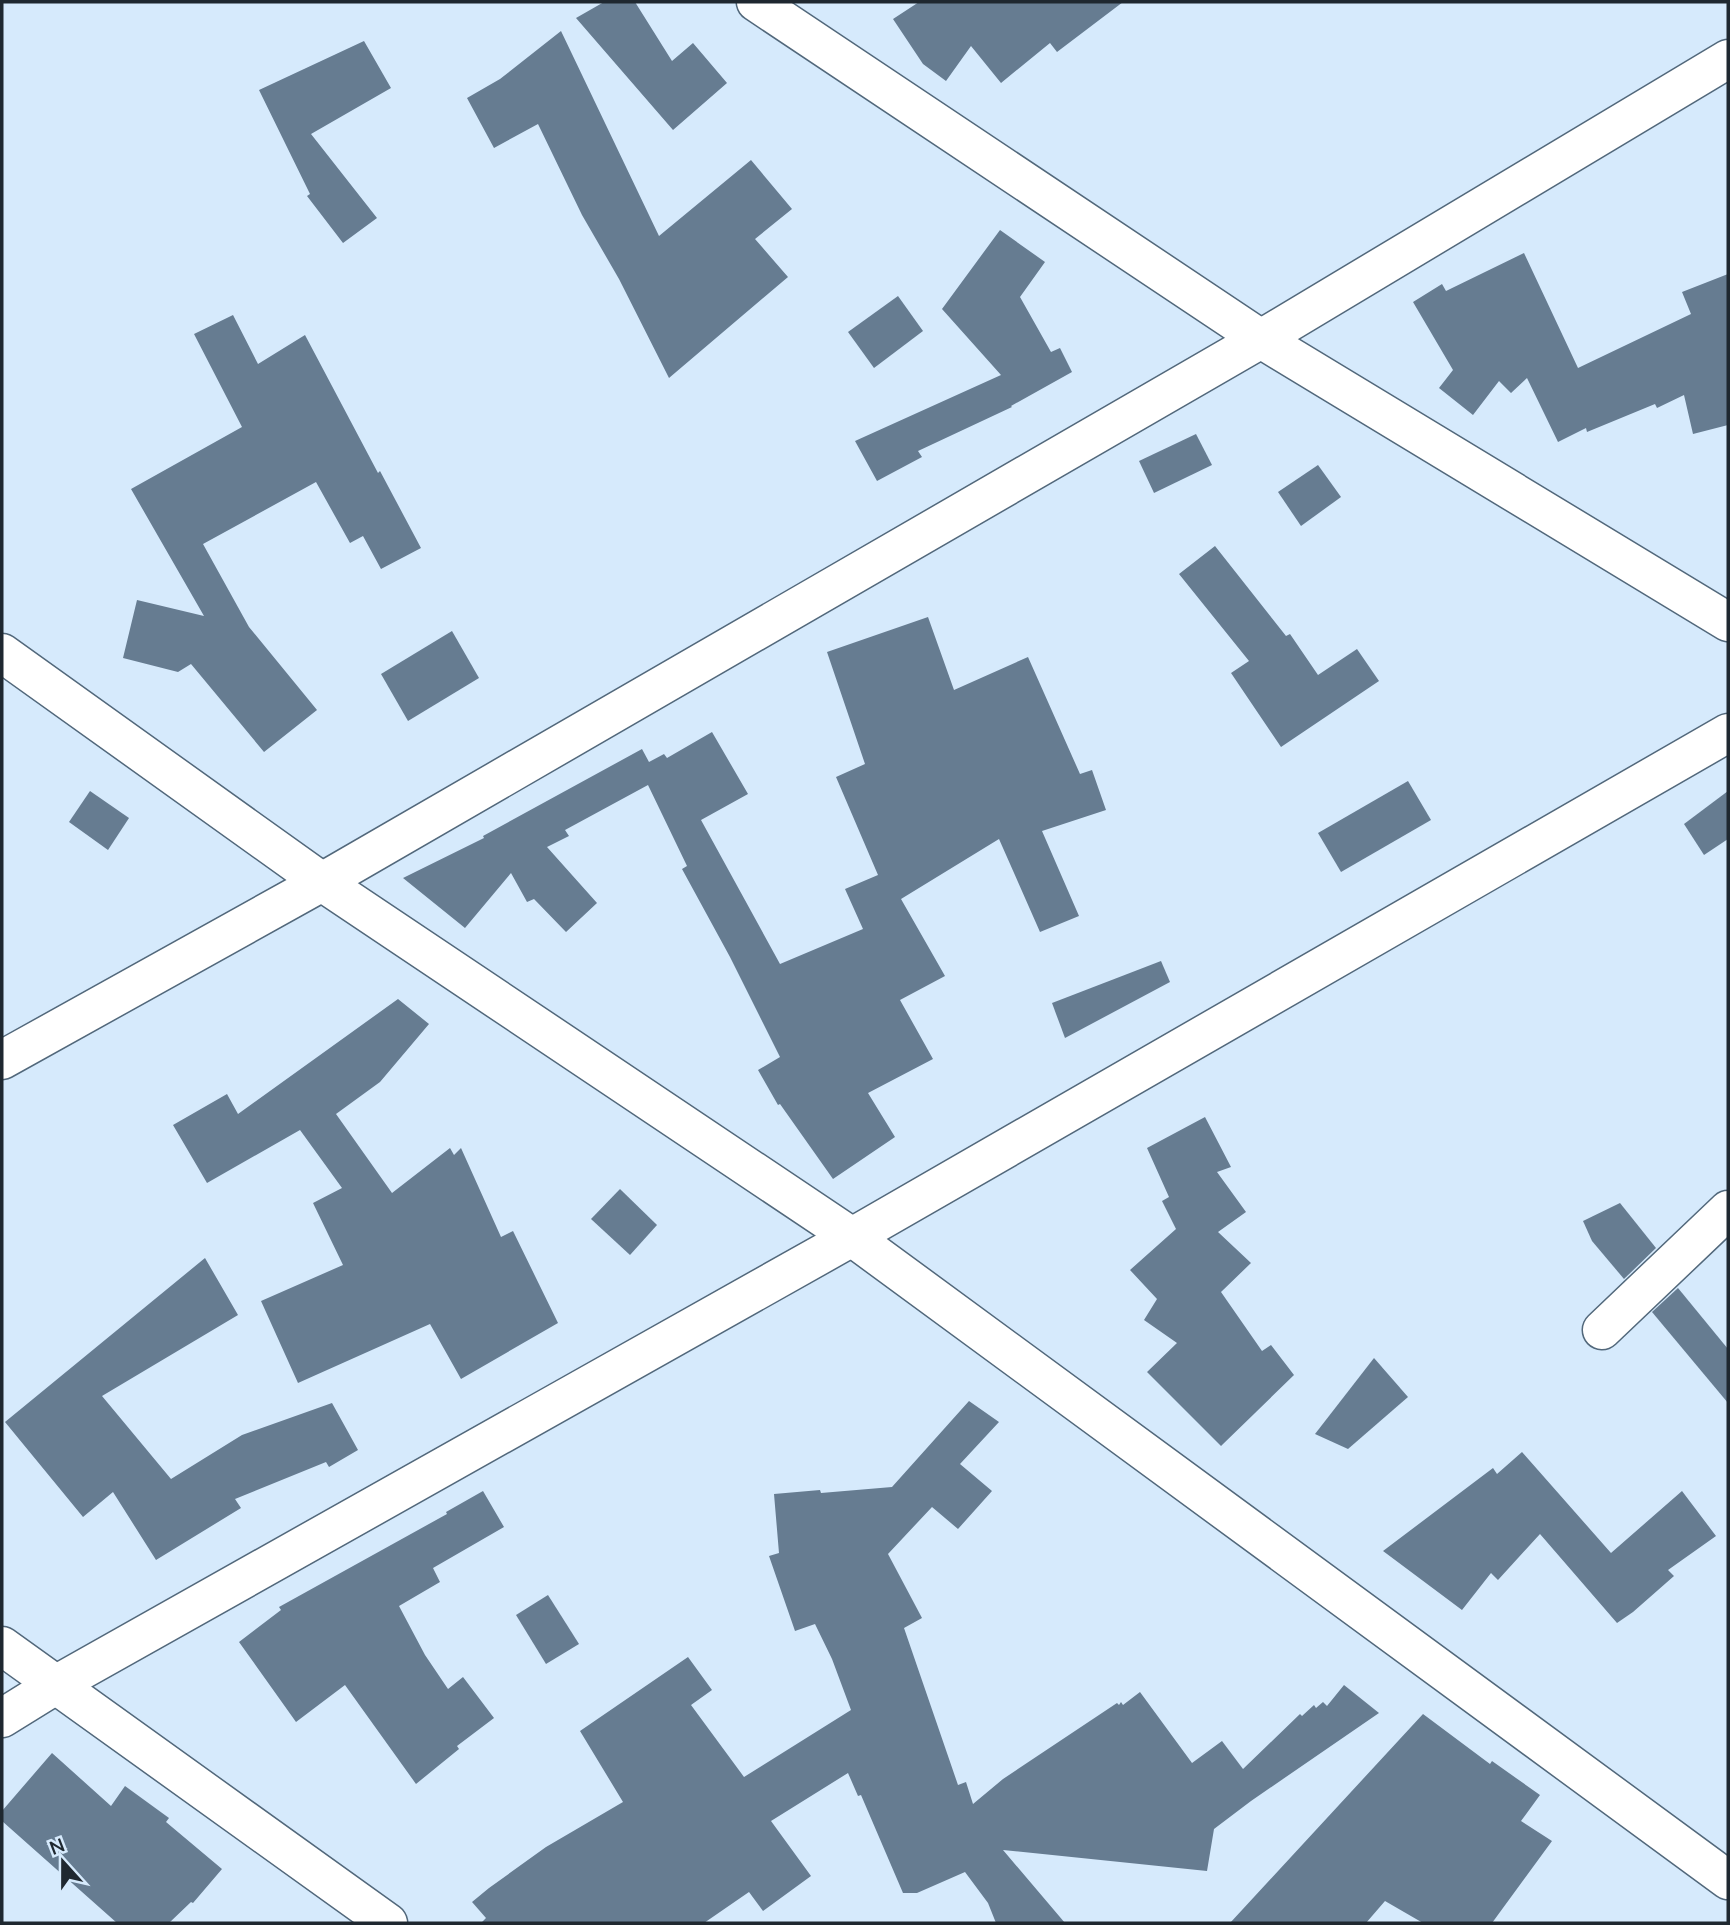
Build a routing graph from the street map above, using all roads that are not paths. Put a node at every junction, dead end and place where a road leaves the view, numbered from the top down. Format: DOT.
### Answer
graph roads {
  1 [pos="756,2"];
  2 [pos="1728,59"];
  3 [pos="1261,340"];
  4 [pos="1728,622"];
  5 [pos="2,653"];
  6 [pos="1728,733"];
  7 [pos="322,882"];
  8 [pos="2,1060"];
  9 [pos="1728,1210"];
  10 [pos="852,1237"];
  11 [pos="1602,1330"];
  12 [pos="2,1646"];
  13 [pos="57,1684"];
  14 [pos="2,1718"];
  15 [pos="1728,1880"];
  16 [pos="388,1923"];
  1 -- 3 [label="street"];
  2 -- 3 [label="street"];
  3 -- 4 [label="street"];
  3 -- 7 [label="street"];
  5 -- 7 [label="street"];
  6 -- 10 [label="street"];
  7 -- 8 [label="street"];
  7 -- 10 [label="street"];
  9 -- 11 [label="street"];
  10 -- 13 [label="street"];
  10 -- 15 [label="street"];
  12 -- 13 [label="street"];
  13 -- 14 [label="street"];
  13 -- 16 [label="street"];
}
